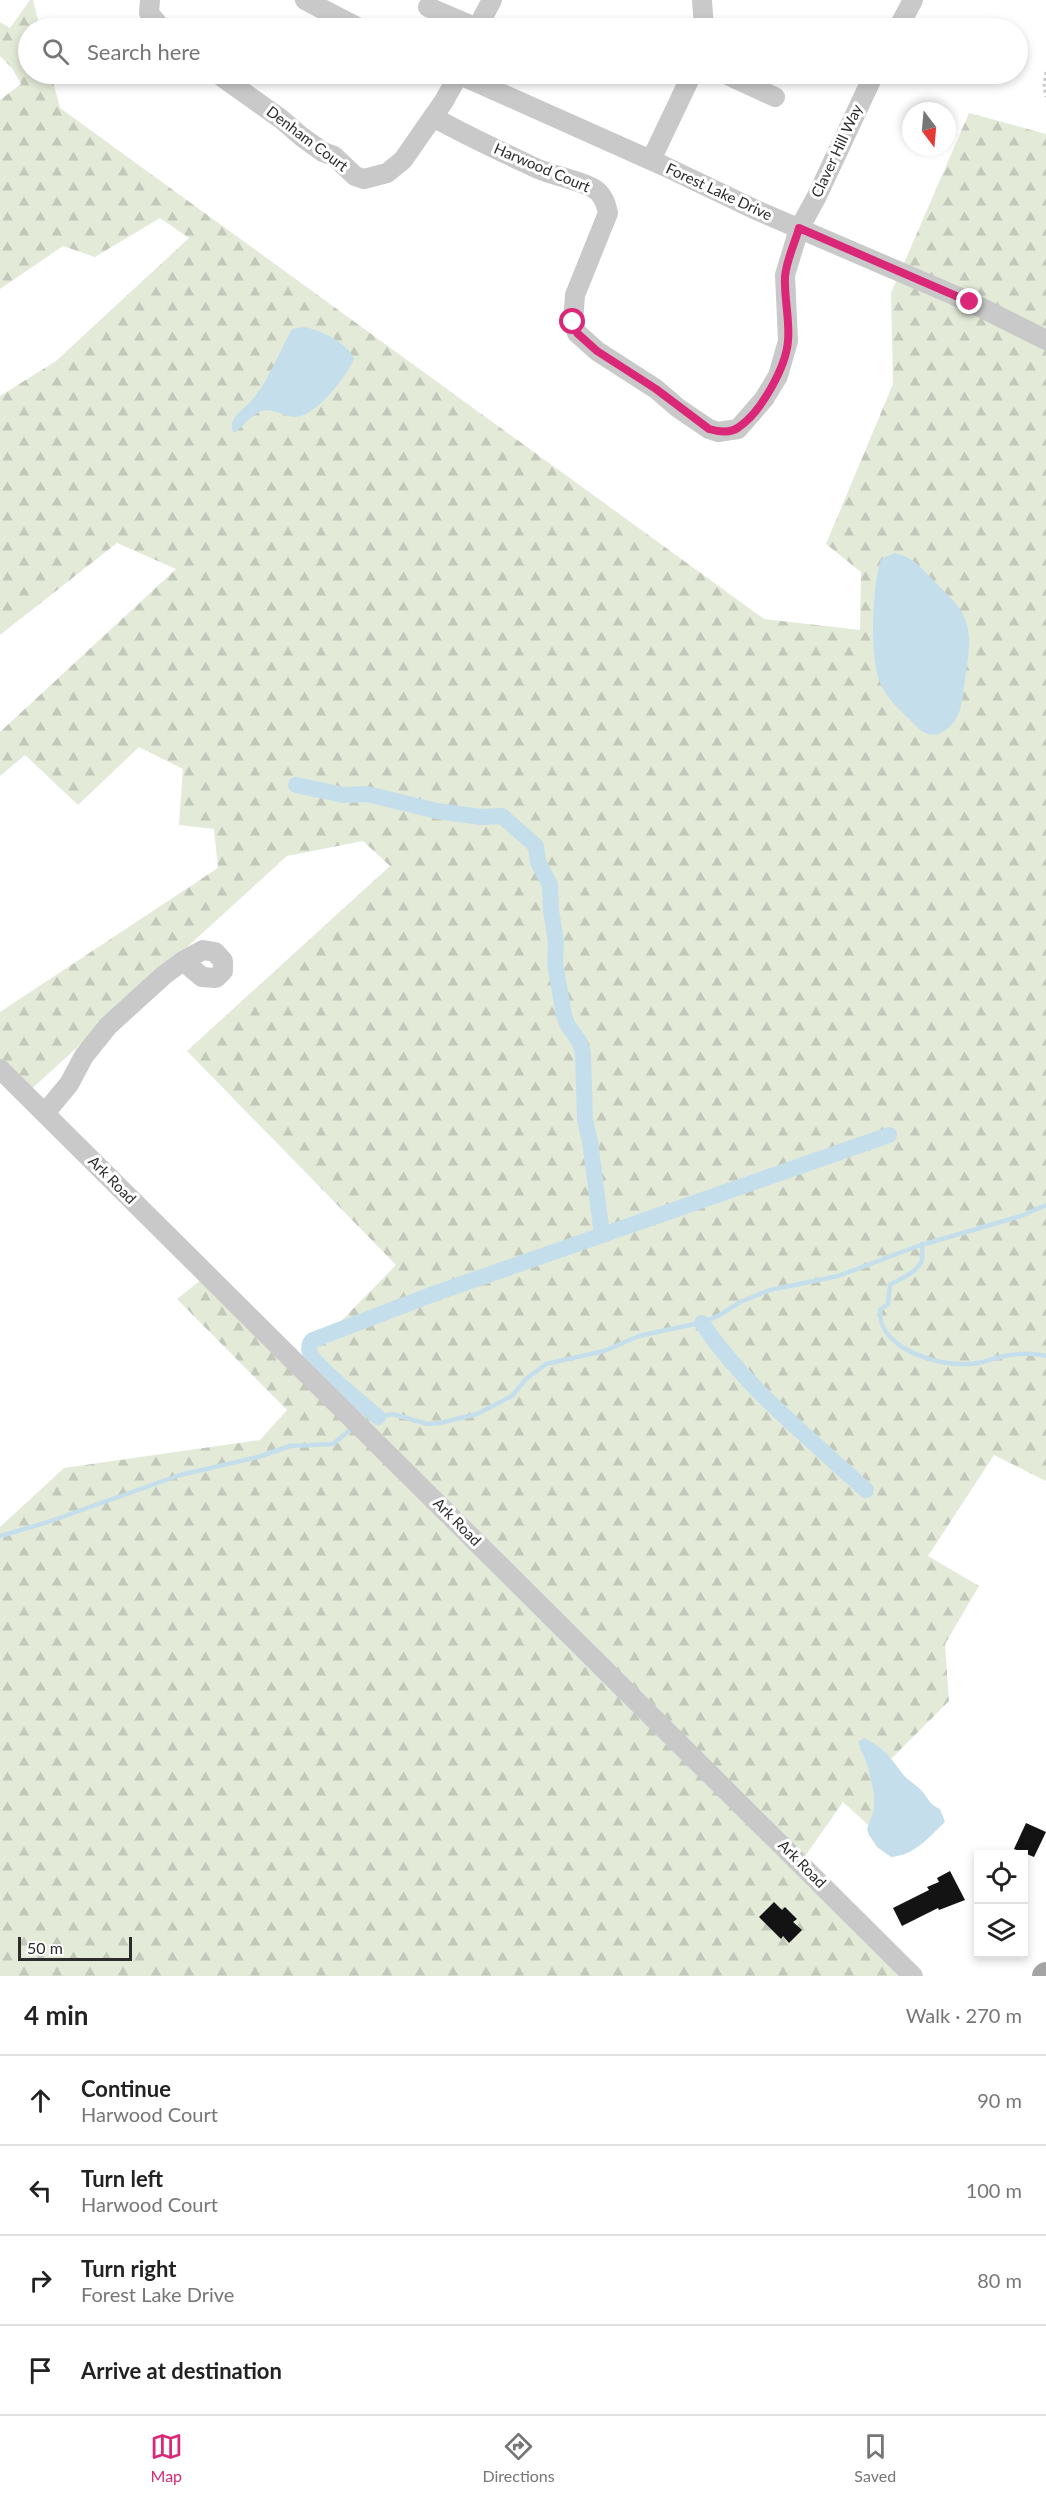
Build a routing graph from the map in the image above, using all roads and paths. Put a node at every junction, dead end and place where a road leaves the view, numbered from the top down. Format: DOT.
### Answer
graph roads {
  1 [pos="150,0"];
  2 [pos="305,0"];
  3 [pos="492,0"];
  4 [pos="702,0"];
  5 [pos="913,0"];
  6 [pos="428,7"];
  7 [pos="153,18"];
  8 [pos="340,18"];
  9 [pos="454,18"];
  10 [pos="482,18"];
  11 [pos="703,18"];
  12 [pos="903,18"];
  13 [pos="1046,72"];
  14 [pos="232,84"];
  15 [pos="453,84"];
  16 [pos="481,84"];
  17 [pos="687,84"];
  18 [pos="747,84"];
  19 [pos="869,84"];
  20 [pos="775,97"];
  21 [pos="1046,97"];
  22 [pos="433,117"];
  23 [pos="651,160"];
  24 [pos="799,228"];
  25 [pos="1046,340"];
  26 [pos="183,961"];
  27 [pos="0,1069"];
  28 [pos="45,1113"];
  29 [pos="913,1976"];
  1 -- 7 [label="street"];
  2 -- 8 [label="street"];
  3 -- 10 [label="street"];
  4 -- 11 [label="street"];
  5 -- 12 [label="street"];
  6 -- 9 [label="street"];
  13 -- 21 [label="path"];
  14 -- 22 [label="street, Denham Court"];
  15 -- 22 [label="street, Denham Court"];
  16 -- 23 [label="street, Forest Lake Drive"];
  17 -- 23 [label="street"];
  18 -- 20 [label="street"];
  19 -- 24 [label="street, Claver Hill Way"];
  22 -- 24 [label="street, Harwood Court"];
  23 -- 24 [label="street, Forest Lake Drive"];
  24 -- 25 [label="street, Forest Lake Drive"];
  26 -- 28 [label="street"];
  27 -- 28 [label="street, Ark Road"];
  28 -- 29 [label="street, Ark Road"];
}
